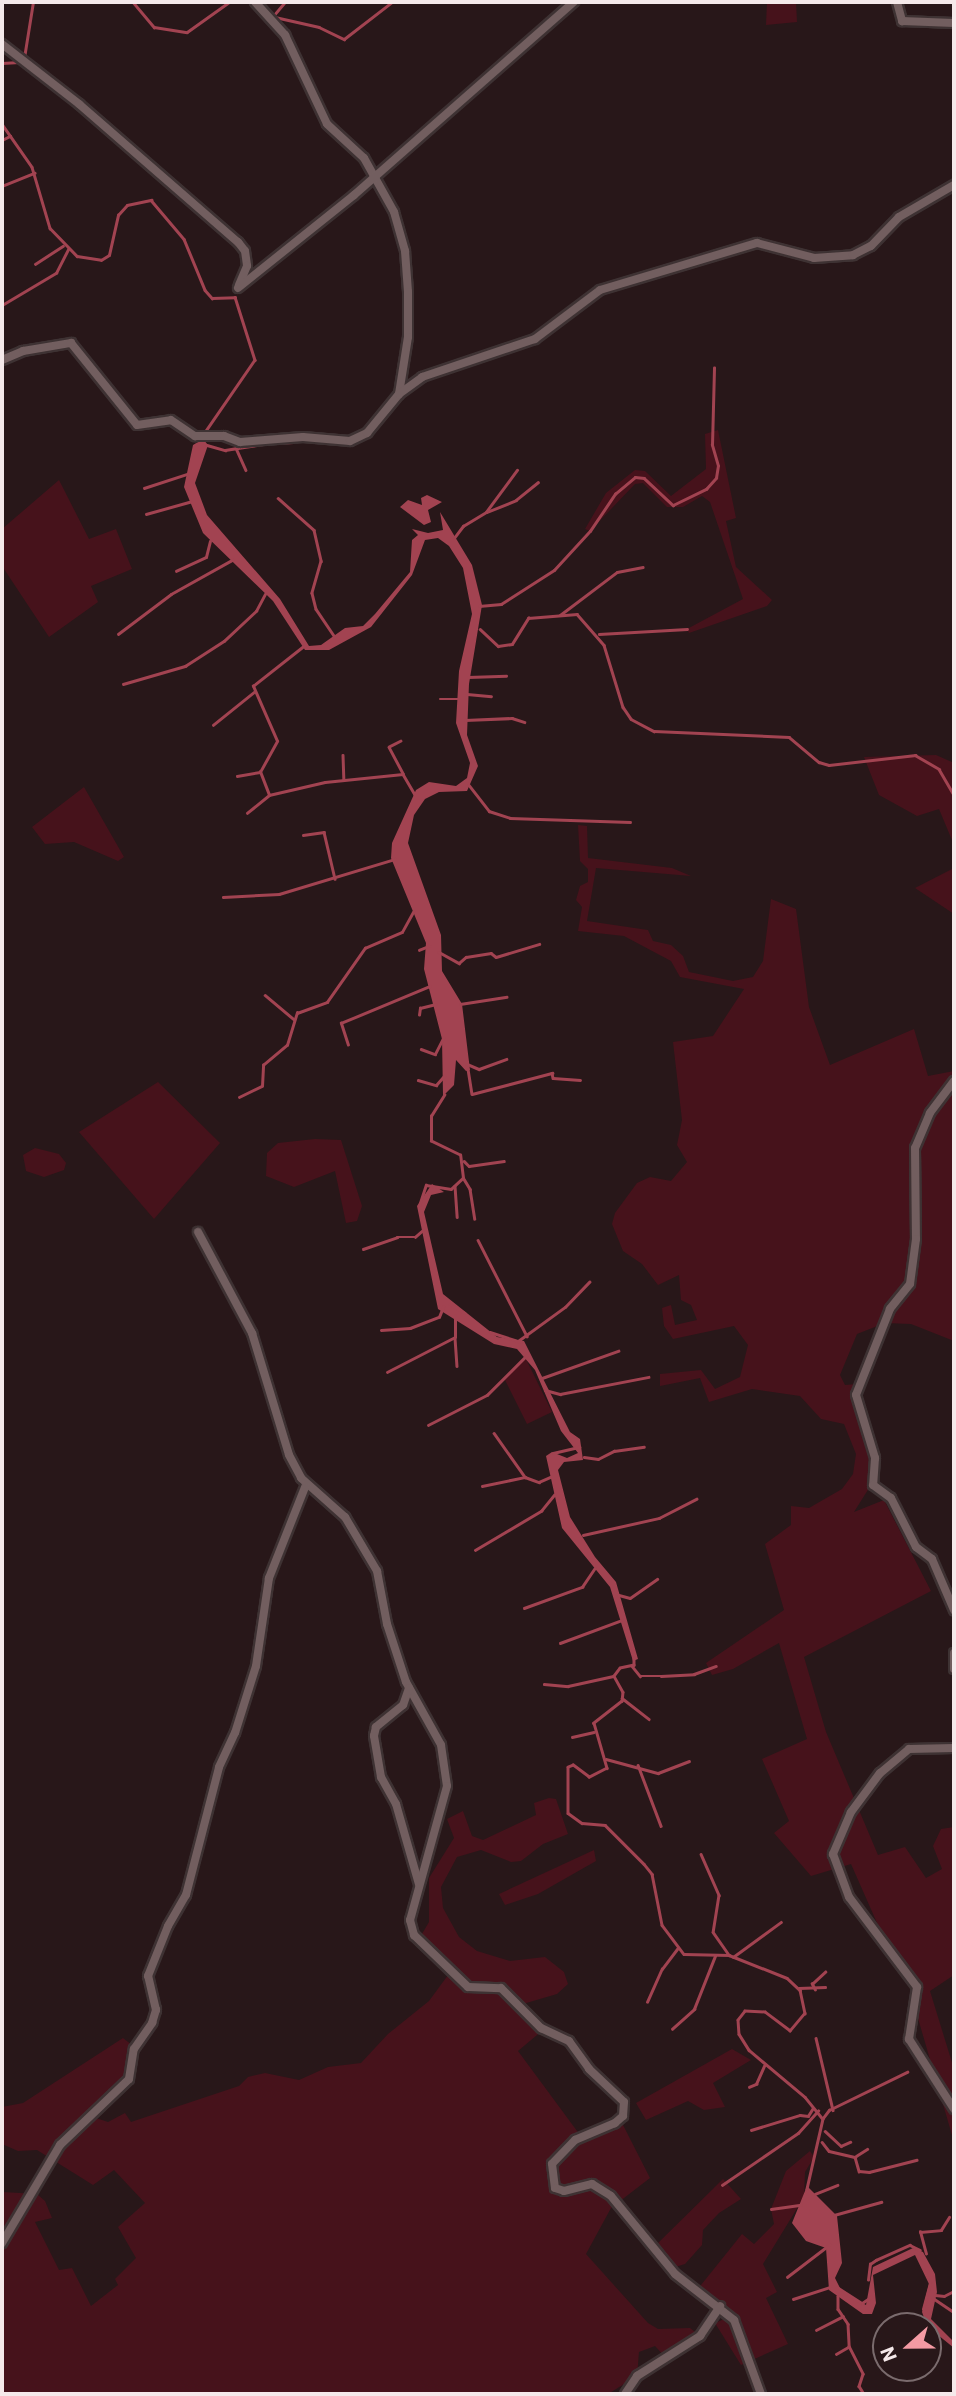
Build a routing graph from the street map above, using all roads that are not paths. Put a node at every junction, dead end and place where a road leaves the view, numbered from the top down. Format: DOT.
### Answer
graph roads {
  1 [pos="255,2"];
  2 [pos="574,2"];
  3 [pos="897,2"];
  4 [pos="954,23"];
  5 [pos="2,44"];
  6 [pos="377,175"];
  7 [pos="954,185"];
  8 [pos="2,360"];
  9 [pos="399,394"];
  10 [pos="954,1081"];
  11 [pos="198,1232"];
  12 [pos="305,1487"];
  13 [pos="954,1609"];
  14 [pos="954,1653"];
  15 [pos="954,1670"];
  16 [pos="409,1688"];
  17 [pos="954,1748"];
  18 [pos="419,1885"];
  19 [pos="954,2109"];
  20 [pos="2,2243"];
  21 [pos="720,2306"];
  22 [pos="625,2394"];
  23 [pos="761,2394"];
  1 -- 6 [label="street"];
  2 -- 6 [label="street"];
  3 -- 4 [label="street"];
  5 -- 6 [label="street"];
  6 -- 9 [label="street"];
  7 -- 9 [label="street"];
  8 -- 9 [label="street"];
  10 -- 13 [label="street"];
  11 -- 12 [label="street"];
  12 -- 16 [label="street"];
  12 -- 20 [label="street"];
  14 -- 15 [label="street"];
  16 -- 18 [label="street"];
  16 -- 18 [label="street"];
  17 -- 19 [label="street"];
  18 -- 21 [label="street"];
  21 -- 22 [label="street"];
  21 -- 23 [label="street"];
}
